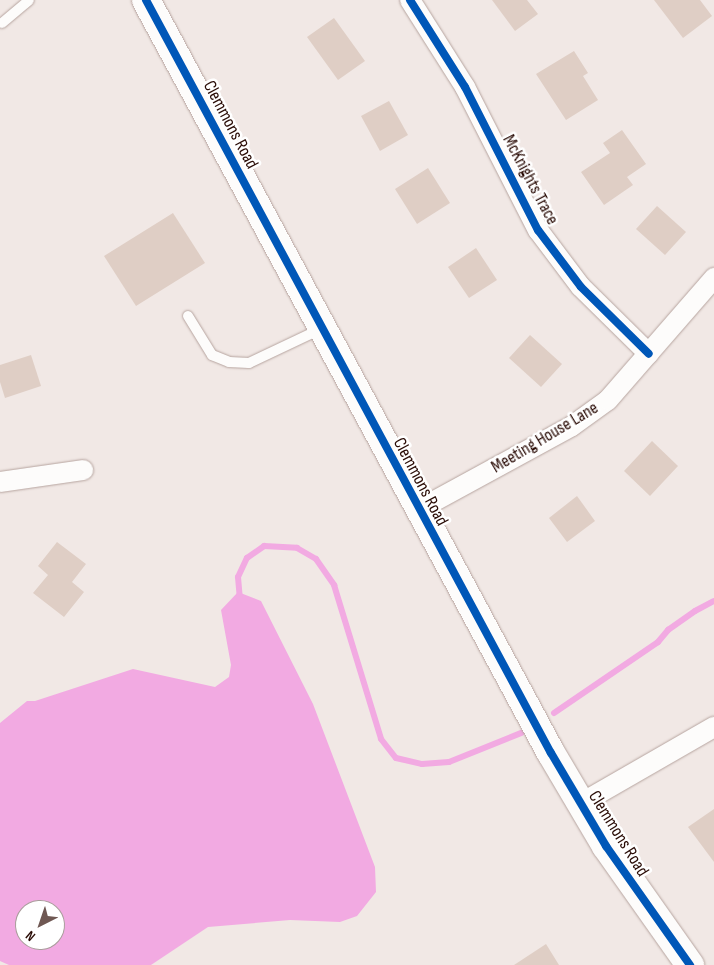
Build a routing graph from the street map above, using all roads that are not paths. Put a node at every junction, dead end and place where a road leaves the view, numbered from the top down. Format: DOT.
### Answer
graph roads {
  1 [pos="30,0"];
  2 [pos="146,0"];
  3 [pos="410,0"];
  4 [pos="1,22"];
  5 [pos="714,278"];
  6 [pos="188,316"];
  7 [pos="321,329"];
  8 [pos="649,354"];
  9 [pos="83,470"];
  10 [pos="0,482"];
  11 [pos="418,510"];
  12 [pos="714,727"];
  13 [pos="580,804"];
  14 [pos="690,965"];
  1 -- 4 [label="lane"];
  2 -- 7 [label="main road, Clemmons Road"];
  3 -- 8 [label="street, McKnights Trace"];
  5 -- 8 [label="street, Meeting House Lane"];
  6 -- 7 [label="lane"];
  7 -- 11 [label="main road, Clemmons Road"];
  8 -- 11 [label="street, Meeting House Lane"];
  9 -- 10 [label="street"];
  11 -- 13 [label="main road, Clemmons Road"];
  12 -- 13 [label="street"];
  13 -- 14 [label="main road, Clemmons Road"];
}
